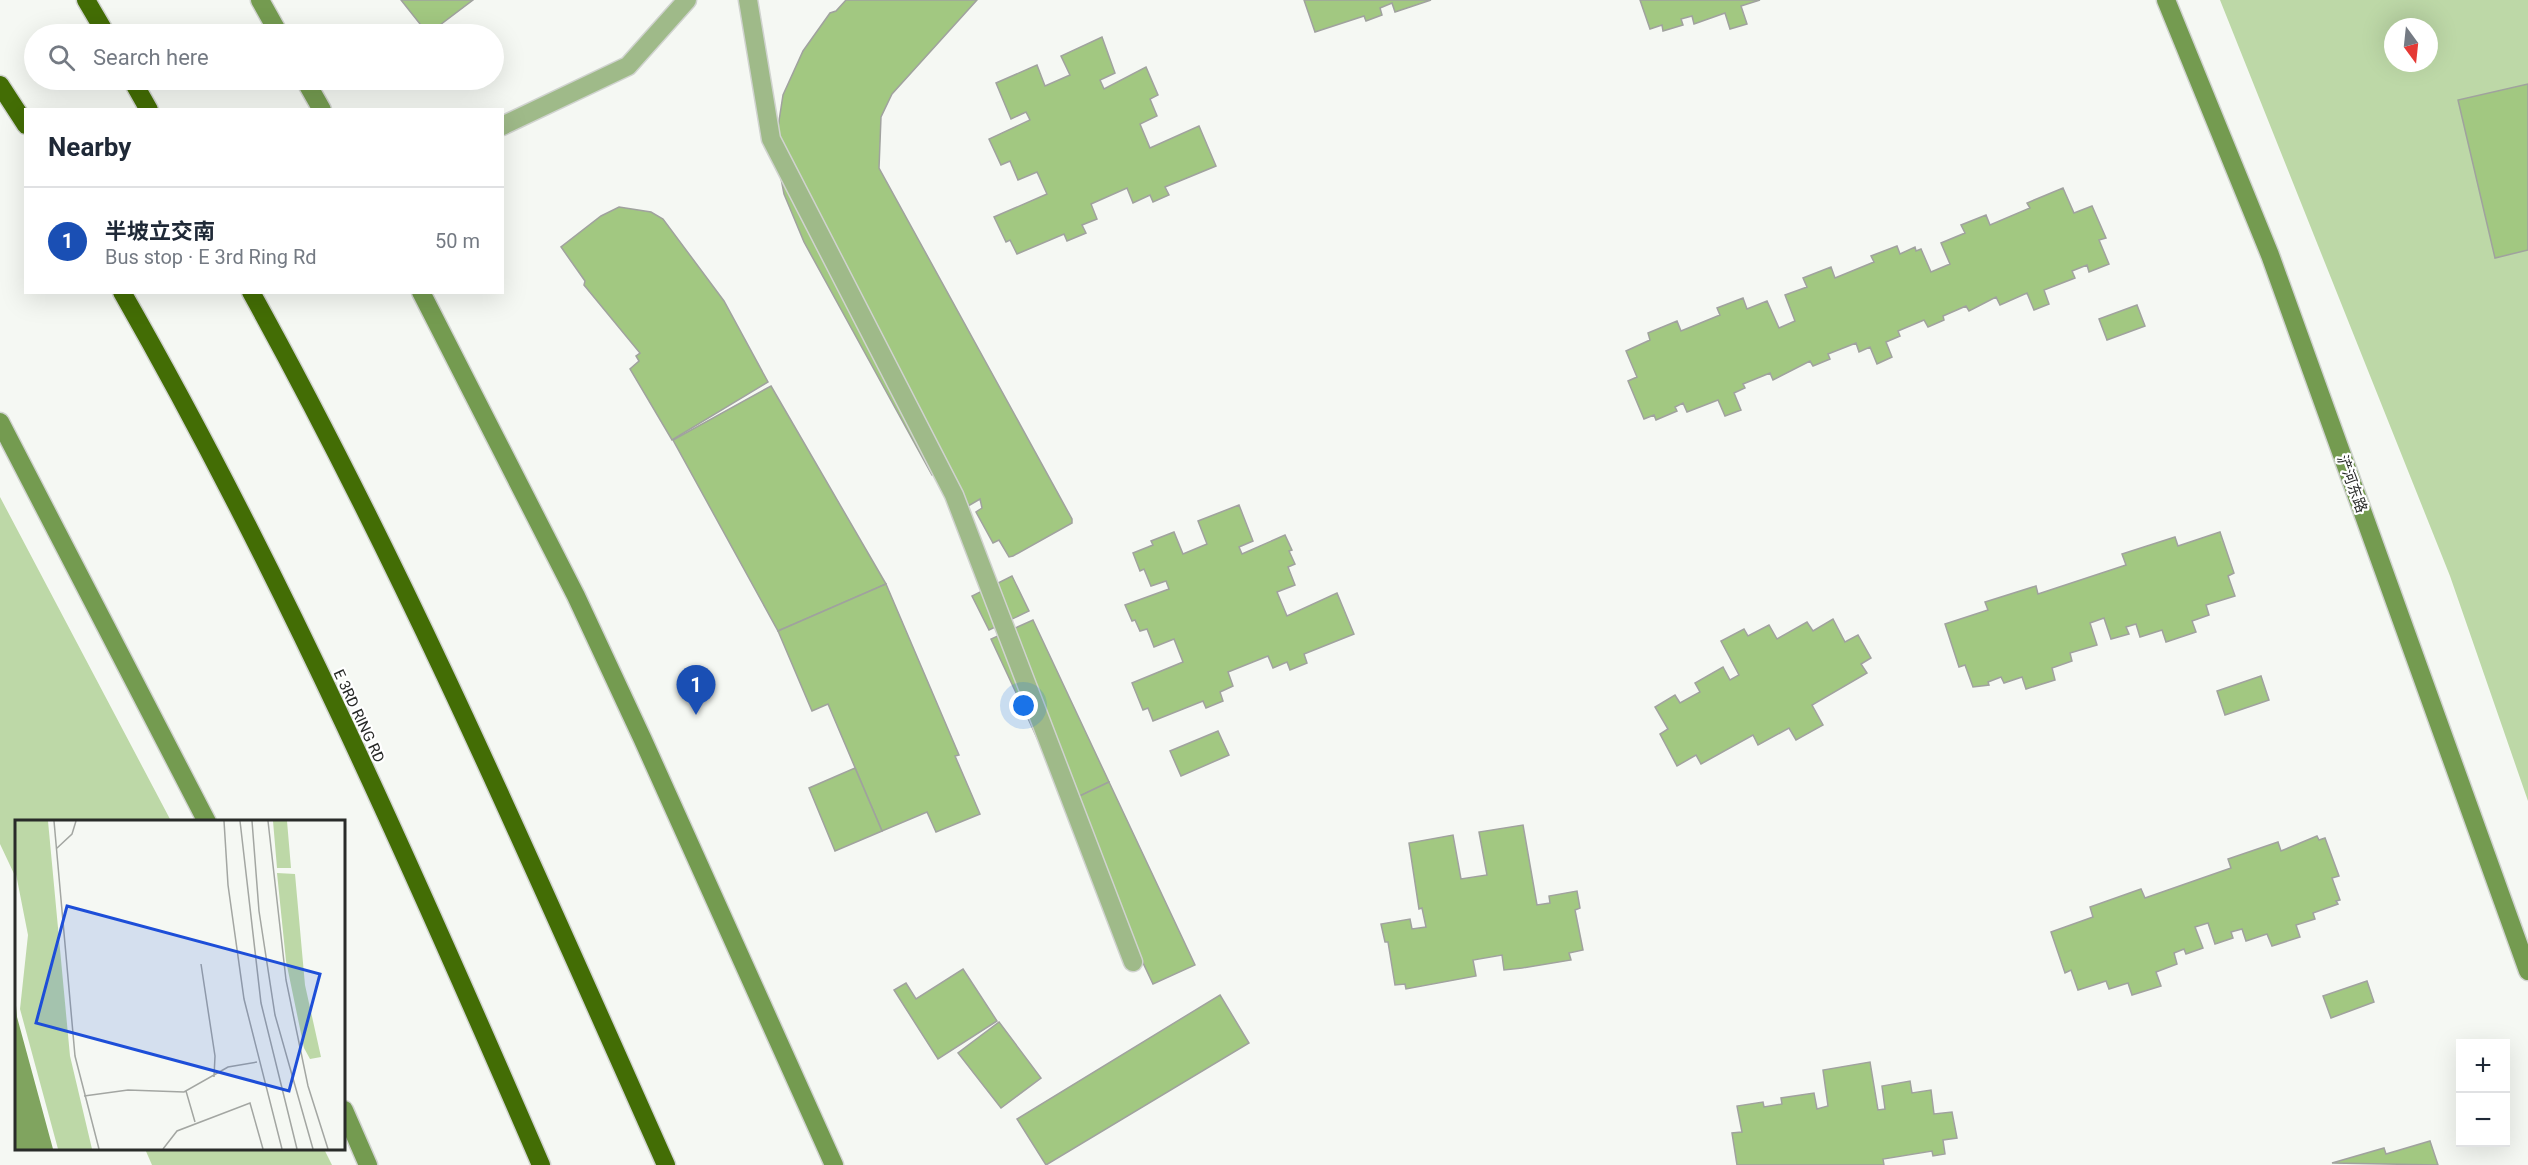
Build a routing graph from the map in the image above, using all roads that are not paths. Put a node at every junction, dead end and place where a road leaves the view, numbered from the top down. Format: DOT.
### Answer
graph roads {
  1 [pos="86,0"];
  2 [pos="260,0"];
  3 [pos="687,0"];
  4 [pos="748,0"];
  5 [pos="2166,0"];
  6 [pos="100,24"];
  7 [pos="273,24"];
  8 [pos="0,85"];
  9 [pos="138,90"];
  10 [pos="311,90"];
  11 [pos="148,108"];
  12 [pos="321,108"];
  13 [pos="24,122"];
  14 [pos="504,125"];
  15 [pos="123,294"];
  16 [pos="252,294"];
  17 [pos="422,294"];
  18 [pos="0,422"];
  19 [pos="206,820"];
  20 [pos="1133,962"];
  21 [pos="2528,971"];
  22 [pos="345,1112"];
  23 [pos="368,1165"];
  24 [pos="542,1165"];
  25 [pos="666,1165"];
  26 [pos="834,1165"];
  1 -- 6 [label="highway"];
  2 -- 7 [label="main road"];
  3 -- 14 [label="street"];
  4 -- 20 [label="street"];
  5 -- 21 [label="main road, 浐河东路"];
  8 -- 13 [label="highway"];
  9 -- 11 [label="highway"];
  10 -- 12 [label="main road"];
  15 -- 24 [label="highway, E 3RD RING RD"];
  16 -- 25 [label="highway"];
  17 -- 26 [label="main road"];
  18 -- 19 [label="main road"];
  22 -- 23 [label="main road"];
}
